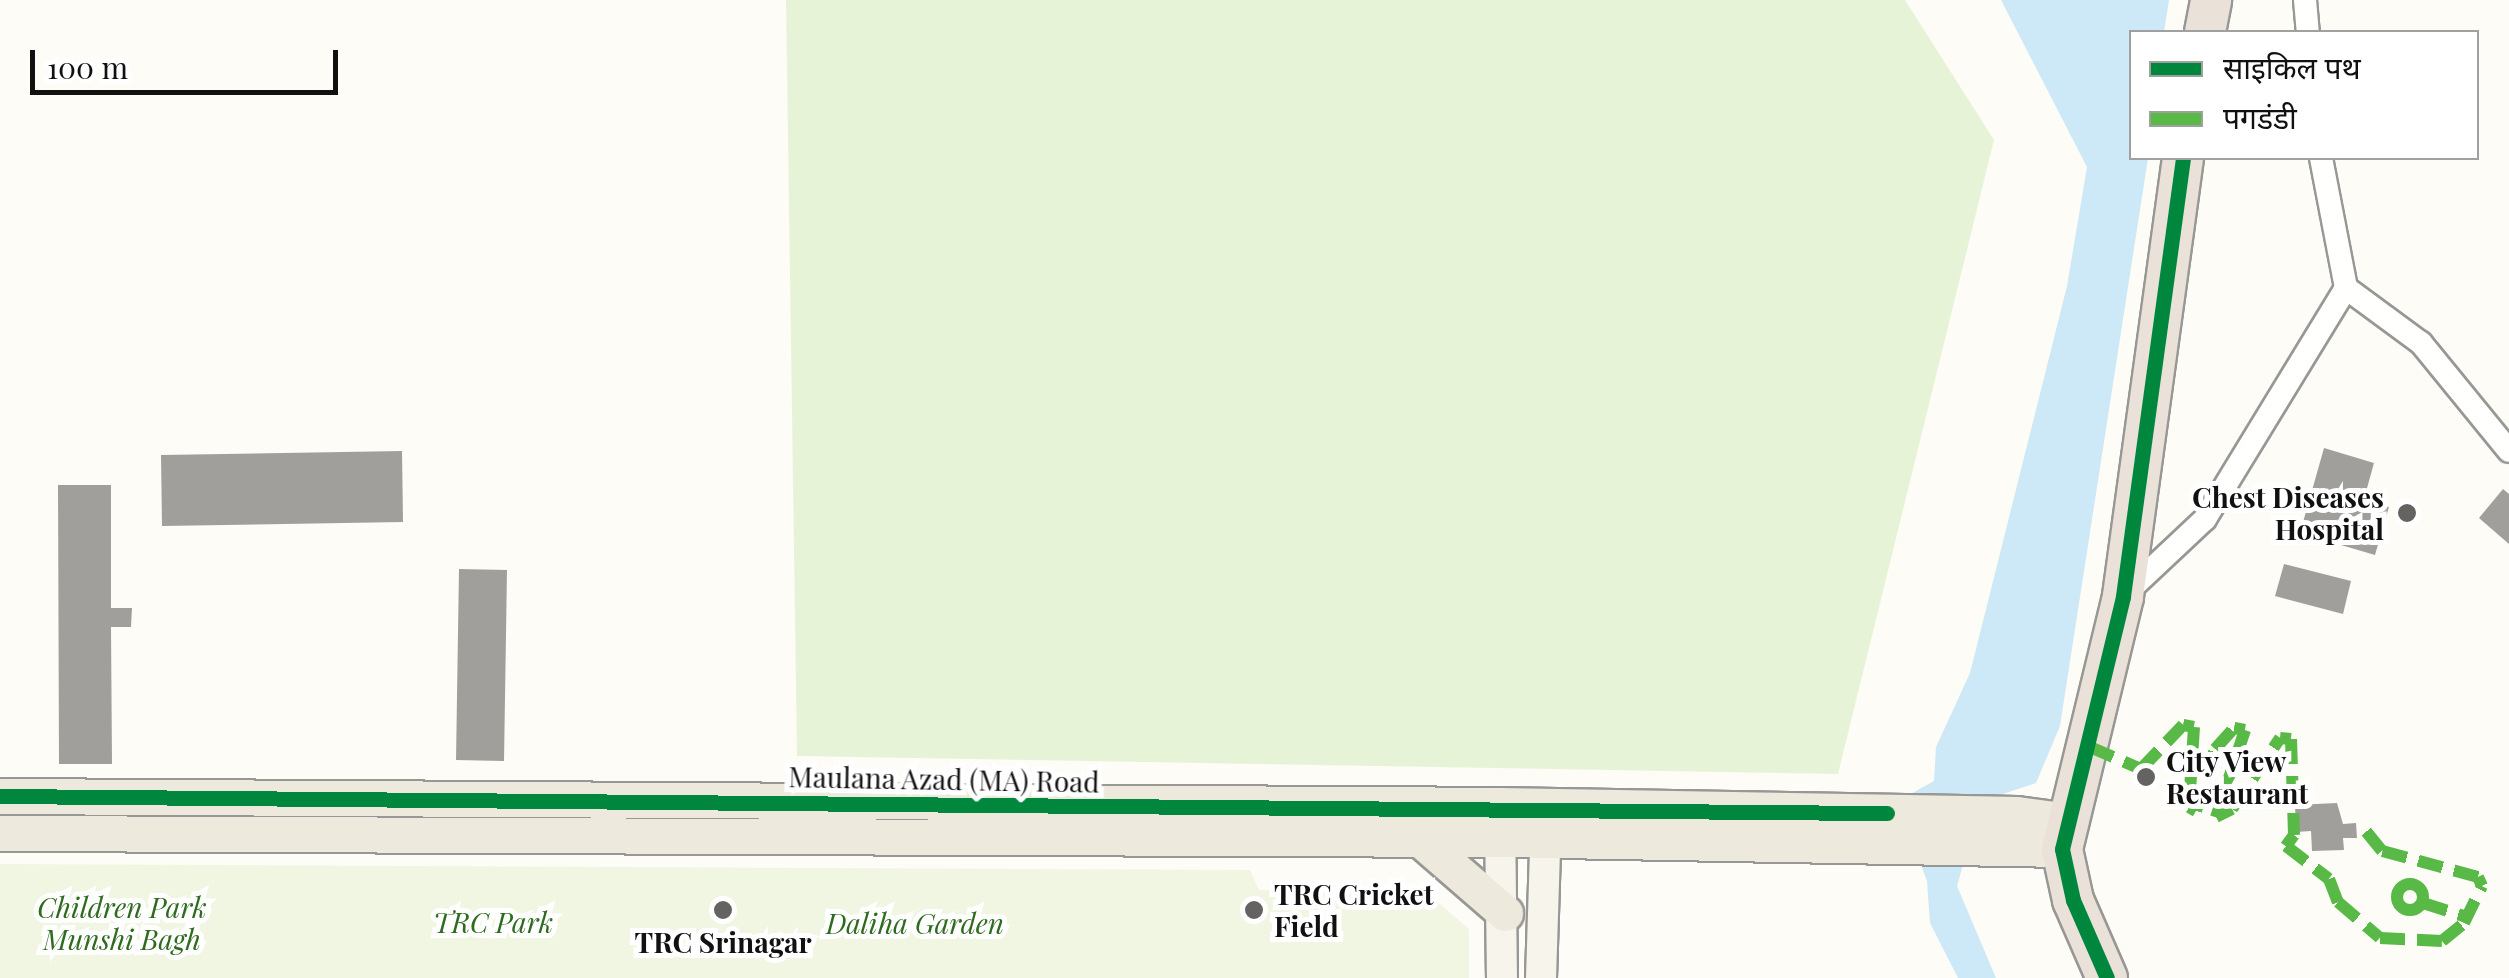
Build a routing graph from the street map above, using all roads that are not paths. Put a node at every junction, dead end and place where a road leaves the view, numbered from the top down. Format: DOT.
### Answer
graph roads {
  1 [pos="2190,0"];
  2 [pos="2211,0"];
  3 [pos="2305,0"];
  4 [pos="2185,30"];
  5 [pos="2205,30"];
  6 [pos="2308,30"];
  7 [pos="2162,160"];
  8 [pos="2183,160"];
  9 [pos="2321,160"];
  10 [pos="2346,288"];
  11 [pos="2509,451"];
  12 [pos="2127,492"];
  13 [pos="2123,596"];
  14 [pos="0,796"];
  15 [pos="1501,822"];
  16 [pos="1546,825"];
  17 [pos="0,833"];
  18 [pos="2040,833"];
  19 [pos="1422,841"];
  20 [pos="1505,913"];
  21 [pos="1502,978"];
  22 [pos="1541,978"];
  23 [pos="2081,978"];
  24 [pos="2108,978"];
  1 -- 4 [label="highway"];
  2 -- 5 [label="highway"];
  3 -- 6 [label="street"];
  7 -- 12 [label="highway"];
  8 -- 12 [label="highway"];
  9 -- 10 [label="street"];
  10 -- 11 [label="street"];
  10 -- 13 [label="street"];
  12 -- 13 [label="highway"];
  12 -- 18 [label="highway"];
  13 -- 18 [label="highway"];
  14 -- 15 [label="main road, Maulana Azad (MA) Road"];
  15 -- 16 [label="main road, Maulana Azad (MA) Road"];
  15 -- 19 [label="main road, Maulana Azad (MA) Road"];
  15 -- 20 [label="main road"];
  16 -- 18 [label="main road, Maulana Azad (MA) Road"];
  16 -- 22 [label="main road"];
  17 -- 19 [label="main road, Maulana Azad (MA) Road"];
  18 -- 23 [label="highway"];
  18 -- 24 [label="highway"];
  19 -- 20 [label="main road"];
  20 -- 21 [label="main road"];
}
